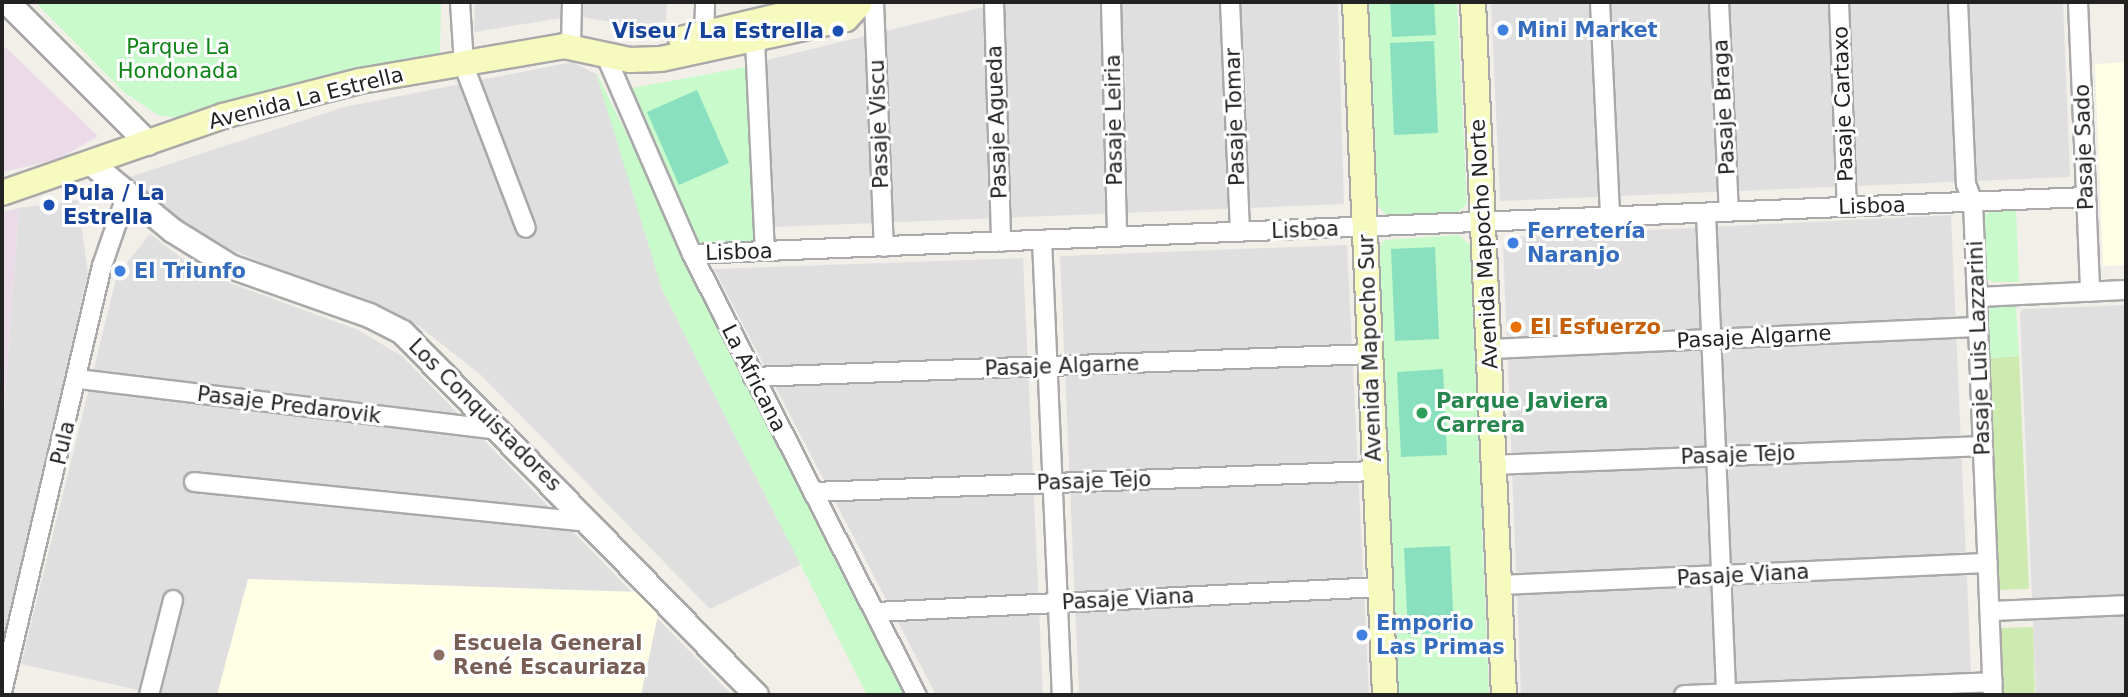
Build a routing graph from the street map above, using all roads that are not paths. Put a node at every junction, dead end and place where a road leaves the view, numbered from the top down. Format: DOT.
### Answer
graph roads {
  1 [pos="7,2"];
  2 [pos="460,2"];
  3 [pos="572,2"];
  4 [pos="705,2"];
  5 [pos="994,2"];
  6 [pos="1111,2"];
  7 [pos="1230,2"];
  8 [pos="1355,2"];
  9 [pos="1473,2"];
  10 [pos="1600,2"];
  11 [pos="1719,2"];
  12 [pos="1839,2"];
  13 [pos="1958,2"];
  14 [pos="2078,2"];
  15 [pos="846,3"];
  16 [pos="704,35"];
  17 [pos="755,41"];
  18 [pos="571,46"];
  19 [pos="612,54"];
  20 [pos="464,66"];
  21 [pos="122,116"];
  22 [pos="148,143"];
  23 [pos="123,152"];
  24 [pos="92,164"];
  25 [pos="2,192"];
  26 [pos="128,194"];
  27 [pos="2086,197"];
  28 [pos="1973,202"];
  29 [pos="1847,207"];
  30 [pos="1728,212"];
  31 [pos="1706,213"];
  32 [pos="1610,217"];
  33 [pos="1483,223"];
  34 [pos="526,228"];
  35 [pos="1365,228"];
  36 [pos="1240,232"];
  37 [pos="1117,237"];
  38 [pos="1042,240"];
  39 [pos="1001,242"];
  40 [pos="884,247"];
  41 [pos="765,251"];
  42 [pos="692,254"];
  43 [pos="2126,290"];
  44 [pos="2090,292"];
  45 [pos="1977,297"];
  46 [pos="1978,327"];
  47 [pos="1711,339"];
  48 [pos="1489,349"];
  49 [pos="1371,354"];
  50 [pos="1047,366"];
  51 [pos="753,377"];
  52 [pos="78,379"];
  53 [pos="501,430"];
  54 [pos="1983,446"];
  55 [pos="1716,456"];
  56 [pos="1493,465"];
  57 [pos="1376,471"];
  58 [pos="194,482"];
  59 [pos="1052,483"];
  60 [pos="813,492"];
  61 [pos="590,522"];
  62 [pos="1988,564"];
  63 [pos="1721,576"];
  64 [pos="1499,585"];
  65 [pos="1380,587"];
  66 [pos="173,600"];
  67 [pos="1057,603"];
  68 [pos="2126,605"];
  69 [pos="1990,611"];
  70 [pos="876,612"];
  71 [pos="1993,689"];
  72 [pos="2,692"];
  73 [pos="1726,694"];
  74 [pos="17,695"];
  75 [pos="149,695"];
  76 [pos="756,695"];
  77 [pos="917,695"];
  78 [pos="1062,695"];
  79 [pos="1385,695"];
  80 [pos="1504,695"];
  81 [pos="1684,695"];
  1 -- 21 [label="street"];
  2 -- 20 [label="street"];
  3 -- 18 [label="street"];
  4 -- 16 [label="street"];
  5 -- 39 [label="street, Pasaje Agueda"];
  6 -- 37 [label="street, Pasaje Leiria"];
  7 -- 36 [label="street, Pasaje Tomar"];
  8 -- 35 [label="main road, Avenida Mapocho Sur"];
  9 -- 33 [label="main road, Avenida Mapocho Norte"];
  10 -- 32 [label="street"];
  11 -- 30 [label="street, Pasaje Braga"];
  12 -- 29 [label="street, Pasaje Cartaxo"];
  13 -- 28 [label="street, Pasaje Luis Lazzarini"];
  14 -- 27 [label="street, Pasaje Sado"];
  15 -- 16 [label="main road, Avenida La Estrella"];
  15 -- 17 [label="main road, Avenida La Estrella"];
  15 -- 40 [label="street, Pasaje Viscu"];
  16 -- 19 [label="main road, Avenida La Estrella"];
  17 -- 19 [label="main road, Avenida La Estrella"];
  17 -- 41 [label="street"];
  18 -- 19 [label="main road, Avenida La Estrella"];
  18 -- 20 [label="main road, Avenida La Estrella"];
  19 -- 42 [label="street, La Africana"];
  20 -- 22 [label="main road, Avenida La Estrella"];
  20 -- 34 [label="street"];
  21 -- 22 [label="street"];
  21 -- 23 [label="street"];
  22 -- 23 [label="main road, Avenida La Estrella"];
  23 -- 24 [label="main road, Avenida La Estrella"];
  24 -- 25 [label="main road, Avenida La Estrella"];
  24 -- 26 [label="street, Los Conquistadores"];
  26 -- 52 [label="street, Pula"];
  26 -- 53 [label="street, Los Conquistadores"];
  27 -- 28 [label="street, Lisboa"];
  27 -- 44 [label="street, Pasaje Sado"];
  28 -- 29 [label="street, Lisboa"];
  28 -- 45 [label="street, Pasaje Luis Lazzarini"];
  29 -- 30 [label="street, Lisboa"];
  30 -- 31 [label="street, Lisboa"];
  31 -- 32 [label="street, Lisboa"];
  31 -- 47 [label="street"];
  32 -- 33 [label="street, Lisboa"];
  33 -- 35 [label="street, Lisboa"];
  33 -- 48 [label="main road, Avenida Mapocho Norte"];
  35 -- 36 [label="street, Lisboa"];
  35 -- 49 [label="main road, Avenida Mapocho Sur"];
  36 -- 37 [label="street, Lisboa"];
  37 -- 38 [label="street, Lisboa"];
  38 -- 39 [label="street, Lisboa"];
  38 -- 50 [label="street"];
  39 -- 40 [label="street, Lisboa"];
  40 -- 41 [label="street, Lisboa"];
  41 -- 42 [label="street, Lisboa"];
  42 -- 51 [label="street, La Africana"];
  43 -- 44 [label="street"];
  44 -- 45 [label="street"];
  45 -- 46 [label="street, Pasaje Luis Lazzarini"];
  46 -- 47 [label="street, Pasaje Algarne"];
  46 -- 54 [label="street, Pasaje Luis Lazzarini"];
  47 -- 48 [label="street, Pasaje Algarne"];
  47 -- 55 [label="street"];
  48 -- 56 [label="main road, Avenida Mapocho Norte"];
  49 -- 50 [label="street, Pasaje Algarne"];
  49 -- 57 [label="main road, Avenida Mapocho Sur"];
  50 -- 51 [label="street, Pasaje Algarne"];
  50 -- 59 [label="street"];
  51 -- 60 [label="street, La Africana"];
  52 -- 53 [label="street, Pasaje Predarovik"];
  52 -- 72 [label="street, Pula"];
  53 -- 61 [label="street, Los Conquistadores"];
  54 -- 55 [label="street, Pasaje Tejo"];
  54 -- 62 [label="street, Pasaje Luis Lazzarini"];
  55 -- 56 [label="street, Pasaje Tejo"];
  55 -- 63 [label="street"];
  56 -- 64 [label="main road, Avenida Mapocho Norte"];
  57 -- 59 [label="street, Pasaje Tejo"];
  57 -- 65 [label="main road, Avenida Mapocho Sur"];
  58 -- 61 [label="street"];
  59 -- 60 [label="street, Pasaje Tejo"];
  59 -- 67 [label="street"];
  60 -- 70 [label="street, La Africana"];
  61 -- 76 [label="street, Los Conquistadores"];
  62 -- 63 [label="street, Pasaje Viana"];
  62 -- 69 [label="street, Pasaje Luis Lazzarini"];
  63 -- 64 [label="street, Pasaje Viana"];
  63 -- 73 [label="street"];
  64 -- 80 [label="main road, Avenida Mapocho Norte"];
  65 -- 67 [label="street, Pasaje Viana"];
  65 -- 79 [label="main road, Avenida Mapocho Sur"];
  66 -- 75 [label="street"];
  67 -- 70 [label="street, Pasaje Viana"];
  67 -- 78 [label="street"];
  68 -- 69 [label="street"];
  69 -- 71 [label="street, Pasaje Luis Lazzarini"];
  70 -- 77 [label="street, La Africana"];
  71 -- 73 [label="street"];
  72 -- 74 [label="street"];
  73 -- 81 [label="street"];
}
